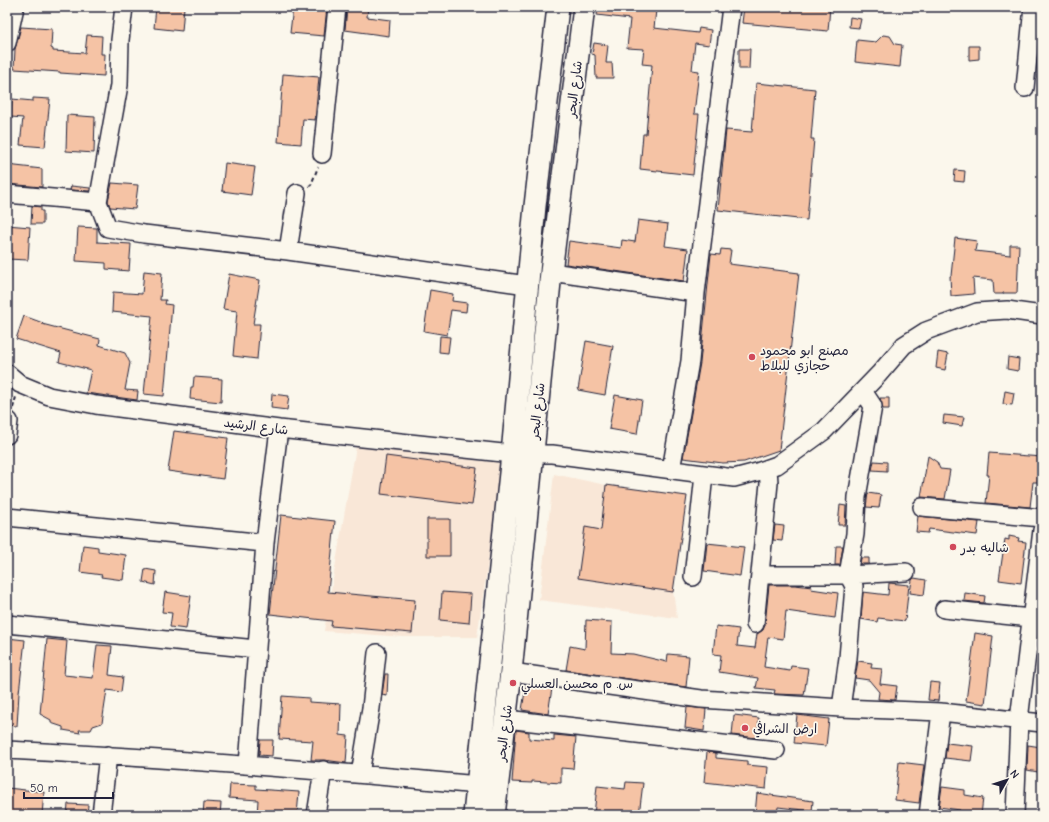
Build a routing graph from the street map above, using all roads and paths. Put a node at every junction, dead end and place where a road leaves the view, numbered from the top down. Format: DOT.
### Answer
graph roads {
  1 [pos="16,7"];
  2 [pos="124,7"];
  3 [pos="337,7"];
  4 [pos="558,7"];
  5 [pos="584,7"];
  6 [pos="731,7"];
  7 [pos="1032,7"];
  8 [pos="7,43"];
  9 [pos="1025,88"];
  10 [pos="322,154"];
  11 [pos="297,193"];
  12 [pos="7,194"];
  13 [pos="98,202"];
  14 [pos="288,251"];
  15 [pos="551,272"];
  16 [pos="527,286"];
  17 [pos="696,293"];
  18 [pos="1042,315"];
  19 [pos="7,373"];
  20 [pos="20,384"];
  21 [pos="863,391"];
  22 [pos="8,428"];
  23 [pos="279,429"];
  24 [pos="512,454"];
  25 [pos="533,454"];
  26 [pos="768,468"];
  27 [pos="671,470"];
  28 [pos="704,474"];
  29 [pos="922,507"];
  30 [pos="7,517"];
  31 [pos="1042,518"];
  32 [pos="1042,530"];
  33 [pos="265,543"];
  34 [pos="906,572"];
  35 [pos="760,575"];
  36 [pos="848,575"];
  37 [pos="693,577"];
  38 [pos="498,583"];
  39 [pos="520,585"];
  40 [pos="944,610"];
  41 [pos="1031,618"];
  42 [pos="7,624"];
  43 [pos="755,624"];
  44 [pos="256,649"];
  45 [pos="377,653"];
  46 [pos="511,672"];
  47 [pos="841,708"];
  48 [pos="942,712"];
  49 [pos="506,718"];
  50 [pos="1019,720"];
  51 [pos="1042,723"];
  52 [pos="7,750"];
  53 [pos="776,750"];
  54 [pos="108,755"];
  55 [pos="248,765"];
  56 [pos="323,770"];
  57 [pos="360,774"];
  58 [pos="478,785"];
  59 [pos="100,815"];
  60 [pos="316,815"];
  61 [pos="474,815"];
  62 [pos="494,815"];
  63 [pos="928,815"];
  64 [pos="1015,815"];
  1 -- 8 [label="street"];
  2 -- 13 [label="street"];
  3 -- 10 [label="street"];
  4 -- 16 [label="main road, شارع البحر"];
  5 -- 15 [label="main road, شارع البحر"];
  6 -- 17 [label="street"];
  7 -- 9 [label="street"];
  10 -- 11 [label="path"];
  11 -- 14 [label="street"];
  12 -- 13 [label="street"];
  13 -- 14 [label="street"];
  14 -- 16 [label="street"];
  15 -- 17 [label="street"];
  15 -- 25 [label="main road, شارع البحر"];
  16 -- 24 [label="main road, شارع البحر"];
  17 -- 27 [label="street"];
  18 -- 21 [label="street"];
  19 -- 20 [label="street, شارع الرشيد"];
  20 -- 22 [label="path"];
  20 -- 23 [label="street, شارع الرشيد"];
  21 -- 26 [label="street"];
  21 -- 36 [label="street"];
  23 -- 24 [label="street, شارع الرشيد"];
  23 -- 33 [label="street"];
  24 -- 38 [label="main road, شارع البحر"];
  25 -- 27 [label="street"];
  25 -- 39 [label="main road, شارع البحر"];
  26 -- 28 [label="street"];
  26 -- 35 [label="street"];
  27 -- 28 [label="street"];
  28 -- 37 [label="street"];
  29 -- 31 [label="street"];
  30 -- 33 [label="street"];
  32 -- 41 [label="street"];
  33 -- 44 [label="street"];
  34 -- 36 [label="street"];
  35 -- 36 [label="street"];
  35 -- 43 [label="street"];
  36 -- 47 [label="street"];
  38 -- 39 [label="main road"];
  38 -- 58 [label="main road, شارع البحر"];
  39 -- 46 [label="main road, شارع البحر"];
  40 -- 41 [label="street"];
  41 -- 50 [label="street"];
  42 -- 44 [label="street"];
  44 -- 55 [label="street"];
  45 -- 57 [label="street"];
  46 -- 47 [label="street"];
  46 -- 49 [label="main road, شارع البحر"];
  47 -- 48 [label="street"];
  48 -- 50 [label="street"];
  48 -- 63 [label="street"];
  49 -- 53 [label="street"];
  49 -- 62 [label="main road, شارع البحر"];
  50 -- 51 [label="street"];
  50 -- 64 [label="street"];
  52 -- 54 [label="street"];
  54 -- 55 [label="street"];
  54 -- 59 [label="street"];
  55 -- 56 [label="street"];
  56 -- 57 [label="street"];
  56 -- 60 [label="street"];
  57 -- 58 [label="street"];
  58 -- 61 [label="main road, شارع البحر"];
}
